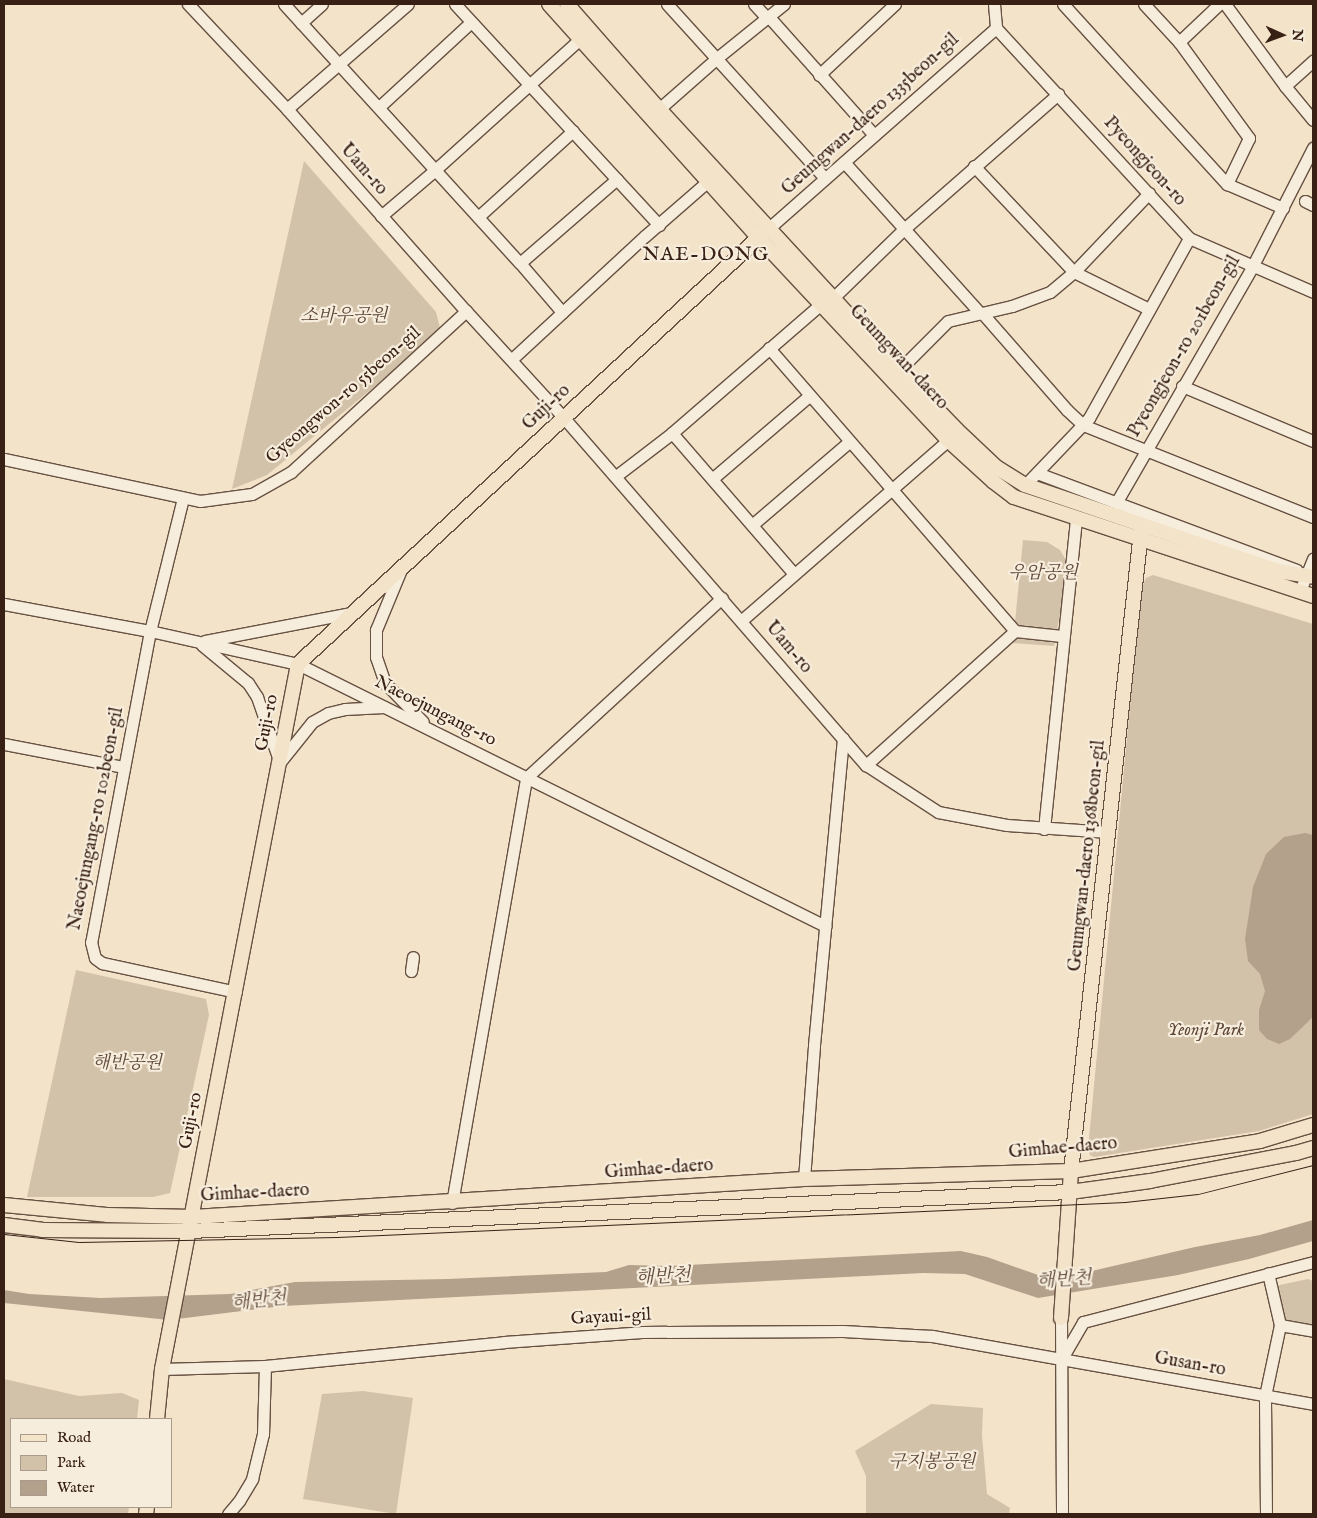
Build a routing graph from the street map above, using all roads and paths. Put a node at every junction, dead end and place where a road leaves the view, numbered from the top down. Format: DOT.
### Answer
graph roads {
  1 [pos="188,4"];
  2 [pos="284,4"];
  3 [pos="322,4"];
  4 [pos="408,4"];
  5 [pos="455,4"];
  6 [pos="549,4"];
  7 [pos="567,4"];
  8 [pos="667,4"];
  9 [pos="754,4"];
  10 [pos="784,4"];
  11 [pos="895,4"];
  12 [pos="994,4"];
  13 [pos="1063,4"];
  14 [pos="1144,4"];
  15 [pos="1218,4"];
  16 [pos="1225,4"];
  17 [pos="767,17"];
  18 [pos="471,22"];
  19 [pos="301,23"];
  20 [pos="996,28"];
  21 [pos="580,39"];
  22 [pos="1179,42"];
  23 [pos="717,58"];
  24 [pos="1313,61"];
  25 [pos="339,66"];
  26 [pos="819,75"];
  27 [pos="530,84"];
  28 [pos="1285,86"];
  29 [pos="1058,94"];
  30 [pos="379,107"];
  31 [pos="286,109"];
  32 [pos="659,110"];
  33 [pos="1313,120"];
  34 [pos="573,131"];
  35 [pos="874,135"];
  36 [pos="1313,148"];
  37 [pos="844,162"];
  38 [pos="974,166"];
  39 [pos="435,170"];
  40 [pos="825,178"];
  41 [pos="617,179"];
  42 [pos="708,181"];
  43 [pos="1228,184"];
  44 [pos="1149,193"];
  45 [pos="1282,208"];
  46 [pos="381,216"];
  47 [pos="478,217"];
  48 [pos="659,225"];
  49 [pos="904,229"];
  50 [pos="764,233"];
  51 [pos="1189,238"];
  52 [pos="520,264"];
  53 [pos="1252,267"];
  54 [pos="1074,272"];
  55 [pos="1313,292"];
  56 [pos="828,301"];
  57 [pos="1149,308"];
  58 [pos="466,311"];
  59 [pos="562,312"];
  60 [pos="981,313"];
  61 [pos="769,348"];
  62 [pos="512,359"];
  63 [pos="899,370"];
  64 [pos="1182,386"];
  65 [pos="809,396"];
  66 [pos="564,418"];
  67 [pos="1083,425"];
  68 [pos="672,433"];
  69 [pos="948,440"];
  70 [pos="1313,441"];
  71 [pos="849,442"];
  72 [pos="1146,449"];
  73 [pos="4,458"];
  74 [pos="1037,473"];
  75 [pos="616,476"];
  76 [pos="712,479"];
  77 [pos="1026,485"];
  78 [pos="891,490"];
  79 [pos="183,498"];
  80 [pos="1116,503"];
  81 [pos="1076,517"];
  82 [pos="1313,517"];
  83 [pos="1142,524"];
  84 [pos="752,525"];
  85 [pos="1140,539"];
  86 [pos="1313,558"];
  87 [pos="400,572"];
  88 [pos="794,574"];
  89 [pos="1310,575"];
  90 [pos="1300,591"];
  91 [pos="1313,596"];
  92 [pos="722,598"];
  93 [pos="4,604"];
  94 [pos="356,612"];
  95 [pos="742,620"];
  96 [pos="150,631"];
  97 [pos="1014,631"];
  98 [pos="1062,636"];
  99 [pos="198,642"];
  100 [pos="298,664"];
  101 [pos="385,707"];
  102 [pos="429,729"];
  103 [pos="843,738"];
  104 [pos="4,744"];
  105 [pos="280,762"];
  106 [pos="866,765"];
  107 [pos="124,767"];
  108 [pos="526,778"];
  109 [pos="1044,829"];
  110 [pos="1110,832"];
  111 [pos="824,926"];
  112 [pos="413,957"];
  113 [pos="411,970"];
  114 [pos="236,992"];
  115 [pos="1313,1125"];
  116 [pos="1313,1148"];
  117 [pos="1072,1171"];
  118 [pos="804,1179"];
  119 [pos="1070,1192"];
  120 [pos="452,1203"];
  121 [pos="4,1205"];
  122 [pos="193,1217"];
  123 [pos="4,1225"];
  124 [pos="190,1231"];
  125 [pos="1313,1262"];
  126 [pos="1268,1273"];
  127 [pos="1061,1318"];
  128 [pos="1280,1325"];
  129 [pos="1313,1331"];
  130 [pos="1062,1360"];
  131 [pos="265,1366"];
  132 [pos="162,1369"];
  133 [pos="1265,1396"];
  134 [pos="1313,1404"];
  135 [pos="157,1418"];
  136 [pos="228,1514"];
  137 [pos="1062,1514"];
  138 [pos="1266,1514"];
  1 -- 31 [label="street, Uam-ro"];
  2 -- 19 [label="street"];
  3 -- 19 [label="street"];
  4 -- 25 [label="street"];
  5 -- 18 [label="street"];
  6 -- 21 [label="main road, Geumgwan-daero"];
  7 -- 32 [label="main road, Geumgwan-daero"];
  8 -- 23 [label="street"];
  9 -- 17 [label="street"];
  10 -- 17 [label="street"];
  11 -- 26 [label="street"];
  12 -- 20 [label="street"];
  13 -- 43 [label="street"];
  14 -- 22 [label="street"];
  15 -- 22 [label="street"];
  16 -- 28 [label="street"];
  17 -- 23 [label="street"];
  17 -- 26 [label="street"];
  18 -- 27 [label="street"];
  18 -- 30 [label="street"];
  19 -- 25 [label="street"];
  20 -- 29 [label="street, Pyeongjeon-ro"];
  20 -- 35 [label="street, Geumgwan-daero 1335beon-gil"];
  21 -- 27 [label="street"];
  21 -- 42 [label="main road, Geumgwan-daero"];
  22 -- 43 [label="street"];
  23 -- 32 [label="street"];
  23 -- 40 [label="street"];
  24 -- 28 [label="street"];
  25 -- 30 [label="street"];
  25 -- 31 [label="street"];
  26 -- 35 [label="street"];
  27 -- 34 [label="street"];
  27 -- 39 [label="street"];
  28 -- 33 [label="street"];
  29 -- 38 [label="street"];
  29 -- 44 [label="street, Pyeongjeon-ro"];
  30 -- 39 [label="street"];
  31 -- 46 [label="street, Uam-ro"];
  32 -- 50 [label="main road, Geumgwan-daero"];
  34 -- 41 [label="street"];
  34 -- 47 [label="street"];
  35 -- 37 [label="street, Geumgwan-daero 1335beon-gil"];
  36 -- 45 [label="street, Pyeongjeon-ro 201beon-gil"];
  37 -- 40 [label="street, Geumgwan-daero 1335beon-gil"];
  37 -- 49 [label="street"];
  38 -- 49 [label="street"];
  38 -- 54 [label="street"];
  39 -- 46 [label="street"];
  39 -- 47 [label="street"];
  40 -- 50 [label="street, Geumgwan-daero 1335beon-gil"];
  41 -- 48 [label="street"];
  41 -- 52 [label="street"];
  42 -- 48 [label="street"];
  42 -- 50 [label="main road, Geumgwan-daero"];
  43 -- 45 [label="street"];
  44 -- 51 [label="street, Pyeongjeon-ro"];
  44 -- 54 [label="street"];
  45 -- 53 [label="street, Pyeongjeon-ro 201beon-gil"];
  46 -- 58 [label="street, Uam-ro"];
  47 -- 52 [label="street"];
  48 -- 59 [label="street"];
  49 -- 56 [label="street"];
  49 -- 60 [label="street"];
  50 -- 56 [label="main road, Geumgwan-daero"];
  50 -- 66 [label="main road, Guji-ro"];
  51 -- 53 [label="street, Pyeongjeon-ro"];
  51 -- 57 [label="street"];
  52 -- 59 [label="street"];
  53 -- 55 [label="street, Pyeongjeon-ro"];
  53 -- 64 [label="street, Pyeongjeon-ro 201beon-gil"];
  54 -- 57 [label="street"];
  54 -- 60 [label="street"];
  56 -- 61 [label="street"];
  56 -- 63 [label="main road, Geumgwan-daero"];
  56 -- 69 [label="main road, Geumgwan-daero"];
  57 -- 67 [label="street"];
  58 -- 62 [label="street, Uam-ro"];
  58 -- 79 [label="street, Gyeongwon-ro 55beon-gil"];
  59 -- 62 [label="street"];
  60 -- 63 [label="street"];
  60 -- 67 [label="street"];
  61 -- 65 [label="street"];
  61 -- 68 [label="street"];
  62 -- 66 [label="street, Uam-ro"];
  63 -- 77 [label="main road, Geumgwan-daero"];
  64 -- 70 [label="street"];
  64 -- 72 [label="street, Pyeongjeon-ro 201beon-gil"];
  65 -- 71 [label="street"];
  65 -- 76 [label="street"];
  66 -- 75 [label="street, Uam-ro"];
  66 -- 87 [label="main road, Guji-ro"];
  67 -- 72 [label="street"];
  67 -- 74 [label="street"];
  68 -- 75 [label="street"];
  68 -- 76 [label="street"];
  69 -- 78 [label="street"];
  69 -- 81 [label="main road, Geumgwan-daero"];
  71 -- 78 [label="street"];
  71 -- 84 [label="street"];
  72 -- 80 [label="street, Pyeongjeon-ro 201beon-gil"];
  72 -- 82 [label="street"];
  73 -- 79 [label="street, Gyeongwon-ro 55beon-gil"];
  74 -- 77 [label="street"];
  74 -- 80 [label="street"];
  75 -- 92 [label="street, Uam-ro"];
  76 -- 84 [label="street"];
  77 -- 83 [label="main road, Geumgwan-daero"];
  78 -- 88 [label="street"];
  78 -- 97 [label="street"];
  79 -- 96 [label="street, Naeoejungang-ro 102beon-gil"];
  80 -- 89 [label="street"];
  81 -- 85 [label="main road, Geumgwan-daero"];
  81 -- 98 [label="street"];
  83 -- 85 [label="main road, Geumgwan-daero 1368beon-gil"];
  83 -- 89 [label="main road, Geumgwan-daero"];
  84 -- 88 [label="street"];
  85 -- 90 [label="main road, Geumgwan-daero"];
  85 -- 110 [label="main road, Geumgwan-daero 1368beon-gil"];
  86 -- 89 [label="street"];
  87 -- 94 [label="main road, Guji-ro"];
  87 -- 102 [label="street"];
  88 -- 95 [label="street"];
  89 -- 90 [label="street"];
  90 -- 91 [label="main road, Geumgwan-daero"];
  92 -- 95 [label="street, Uam-ro"];
  92 -- 108 [label="street"];
  93 -- 96 [label="street, Naeoejungang-ro"];
  94 -- 99 [label="street"];
  94 -- 100 [label="main road, Guji-ro"];
  95 -- 103 [label="street, Uam-ro"];
  96 -- 99 [label="street, Naeoejungang-ro"];
  96 -- 107 [label="street, Naeoejungang-ro 102beon-gil"];
  97 -- 98 [label="street"];
  97 -- 106 [label="street"];
  98 -- 109 [label="street"];
  99 -- 100 [label="street, Naeoejungang-ro"];
  99 -- 105 [label="street"];
  100 -- 101 [label="street, Naeoejungang-ro"];
  100 -- 105 [label="main road, Guji-ro"];
  101 -- 102 [label="street, Naeoejungang-ro"];
  101 -- 105 [label="street"];
  102 -- 108 [label="street, Naeoejungang-ro"];
  103 -- 106 [label="street, Uam-ro"];
  103 -- 111 [label="street"];
  104 -- 107 [label="street"];
  105 -- 114 [label="main road, Guji-ro"];
  106 -- 109 [label="street, Uam-ro"];
  107 -- 114 [label="street, Naeoejungang-ro 102beon-gil"];
  108 -- 111 [label="street, Naeoejungang-ro"];
  108 -- 120 [label="street"];
  109 -- 110 [label="street, Uam-ro"];
  110 -- 117 [label="main road, Geumgwan-daero 1368beon-gil"];
  111 -- 118 [label="street"];
  112 -- 113 [label="street"];
  114 -- 122 [label="main road, Guji-ro"];
  115 -- 117 [label="main road, Gimhae-daero"];
  116 -- 119 [label="main road, Gimhae-daero"];
  117 -- 118 [label="main road, Gimhae-daero"];
  117 -- 119 [label="main road, Geumgwan-daero 1368beon-gil"];
  118 -- 120 [label="main road, Gimhae-daero"];
  119 -- 124 [label="main road, Gimhae-daero"];
  119 -- 127 [label="main road, Geumgwan-daero 1368beon-gil"];
  120 -- 122 [label="main road, Gimhae-daero"];
  121 -- 122 [label="main road, Gimhae-daero"];
  122 -- 124 [label="main road, Guji-ro"];
  123 -- 124 [label="main road, Gimhae-daero"];
  124 -- 132 [label="main road, Guji-ro"];
  125 -- 126 [label="street"];
  126 -- 128 [label="street"];
  126 -- 130 [label="street"];
  127 -- 130 [label="street"];
  128 -- 129 [label="street"];
  128 -- 133 [label="street"];
  130 -- 131 [label="street, Gayaui-gil"];
  130 -- 133 [label="street, Gusan-ro"];
  130 -- 137 [label="street"];
  131 -- 132 [label="street, Gayaui-gil"];
  131 -- 136 [label="street"];
  132 -- 135 [label="main road, Guji-ro"];
  133 -- 134 [label="street, Gusan-ro"];
  133 -- 138 [label="street"];
}
